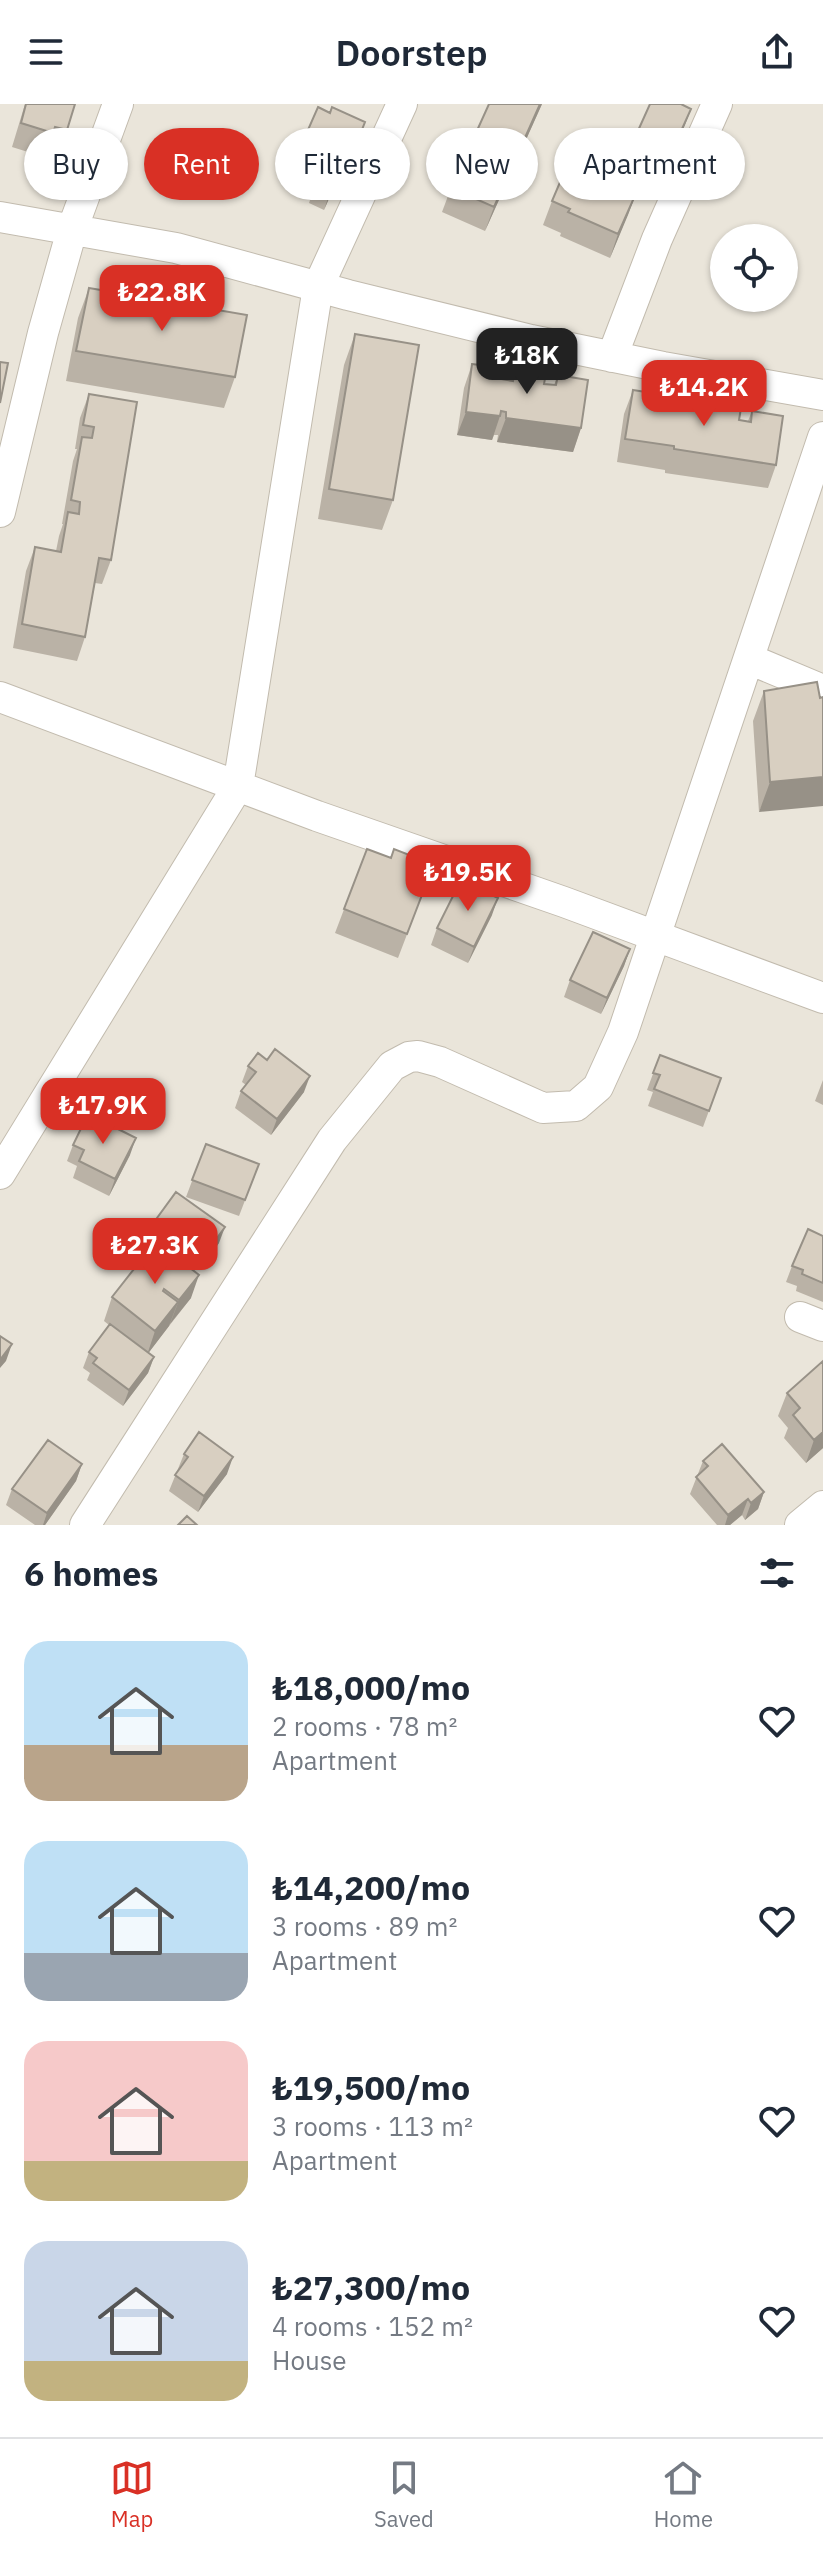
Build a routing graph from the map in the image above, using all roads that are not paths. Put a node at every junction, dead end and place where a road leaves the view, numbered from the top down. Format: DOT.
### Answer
graph roads {
  1 [pos="118,104"];
  2 [pos="402,104"];
  3 [pos="717,104"];
  4 [pos="0,217"];
  5 [pos="72,230"];
  6 [pos="318,287"];
  7 [pos="612,357"];
  8 [pos="823,395"];
  9 [pos="823,437"];
  10 [pos="0,512"];
  11 [pos="749,659"];
  12 [pos="823,690"];
  13 [pos="0,697"];
  14 [pos="238,786"];
  15 [pos="656,936"];
  16 [pos="823,998"];
  17 [pos="0,1174"];
  18 [pos="823,1506"];
  19 [pos="85,1525"];
  20 [pos="800,1525"];
  1 -- 5 [label="street"];
  2 -- 6 [label="street"];
  3 -- 7 [label="street"];
  4 -- 5 [label="street"];
  5 -- 6 [label="street"];
  5 -- 10 [label="street"];
  6 -- 7 [label="street"];
  6 -- 14 [label="street"];
  7 -- 8 [label="street"];
  9 -- 11 [label="street"];
  11 -- 12 [label="street"];
  11 -- 15 [label="street"];
  13 -- 14 [label="street"];
  14 -- 15 [label="street"];
  14 -- 17 [label="street"];
  15 -- 16 [label="street"];
  15 -- 19 [label="street"];
  18 -- 20 [label="street"];
}
